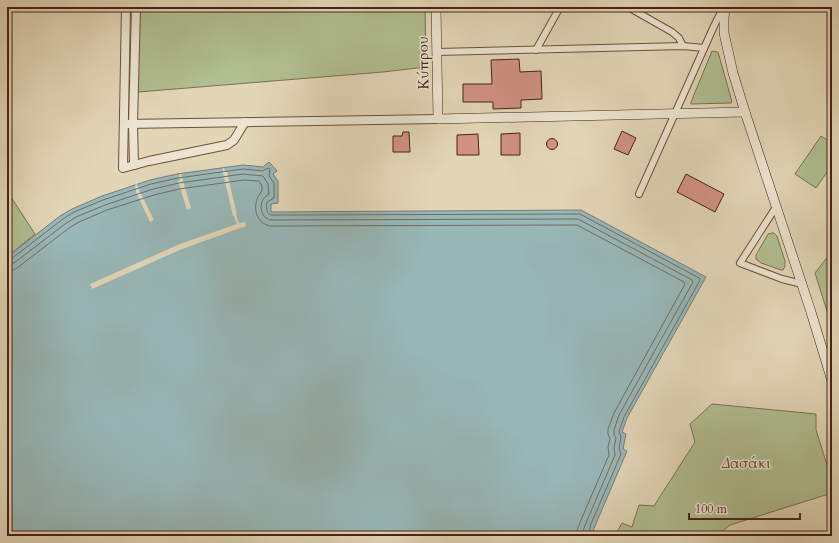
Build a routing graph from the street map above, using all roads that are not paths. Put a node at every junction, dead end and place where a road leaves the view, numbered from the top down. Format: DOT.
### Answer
graph roads {
  1 [pos="126,7"];
  2 [pos="136,7"];
  3 [pos="436,7"];
  4 [pos="560,7"];
  5 [pos="628,7"];
  6 [pos="724,7"];
  7 [pos="682,46"];
  8 [pos="704,48"];
  9 [pos="536,50"];
  10 [pos="437,52"];
  11 [pos="745,112"];
  12 [pos="675,114"];
  13 [pos="438,119"];
  14 [pos="245,122"];
  15 [pos="124,124"];
  16 [pos="133,124"];
  17 [pos="134,165"];
  18 [pos="639,194"];
  19 [pos="776,207"];
  20 [pos="802,284"];
  21 [pos="829,364"];
  22 [pos="832,381"];
  1 -- 15 [label="street"];
  2 -- 16 [label="street"];
  3 -- 10 [label="main road, Κύπρου"];
  4 -- 9 [label="street"];
  5 -- 7 [label="street"];
  6 -- 8 [label="street"];
  6 -- 11 [label="main road"];
  7 -- 8 [label="street"];
  7 -- 9 [label="street"];
  8 -- 12 [label="street"];
  9 -- 10 [label="street"];
  10 -- 13 [label="main road, Κύπρου"];
  11 -- 12 [label="main road"];
  11 -- 19 [label="main road"];
  12 -- 13 [label="main road"];
  12 -- 18 [label="street"];
  13 -- 14 [label="street"];
  14 -- 16 [label="street"];
  14 -- 17 [label="street"];
  15 -- 16 [label="street"];
  15 -- 17 [label="street"];
  16 -- 17 [label="street"];
  19 -- 20 [label="main road"];
  19 -- 20 [label="street"];
  20 -- 21 [label="main road"];
  21 -- 22 [label="main road"];
}
